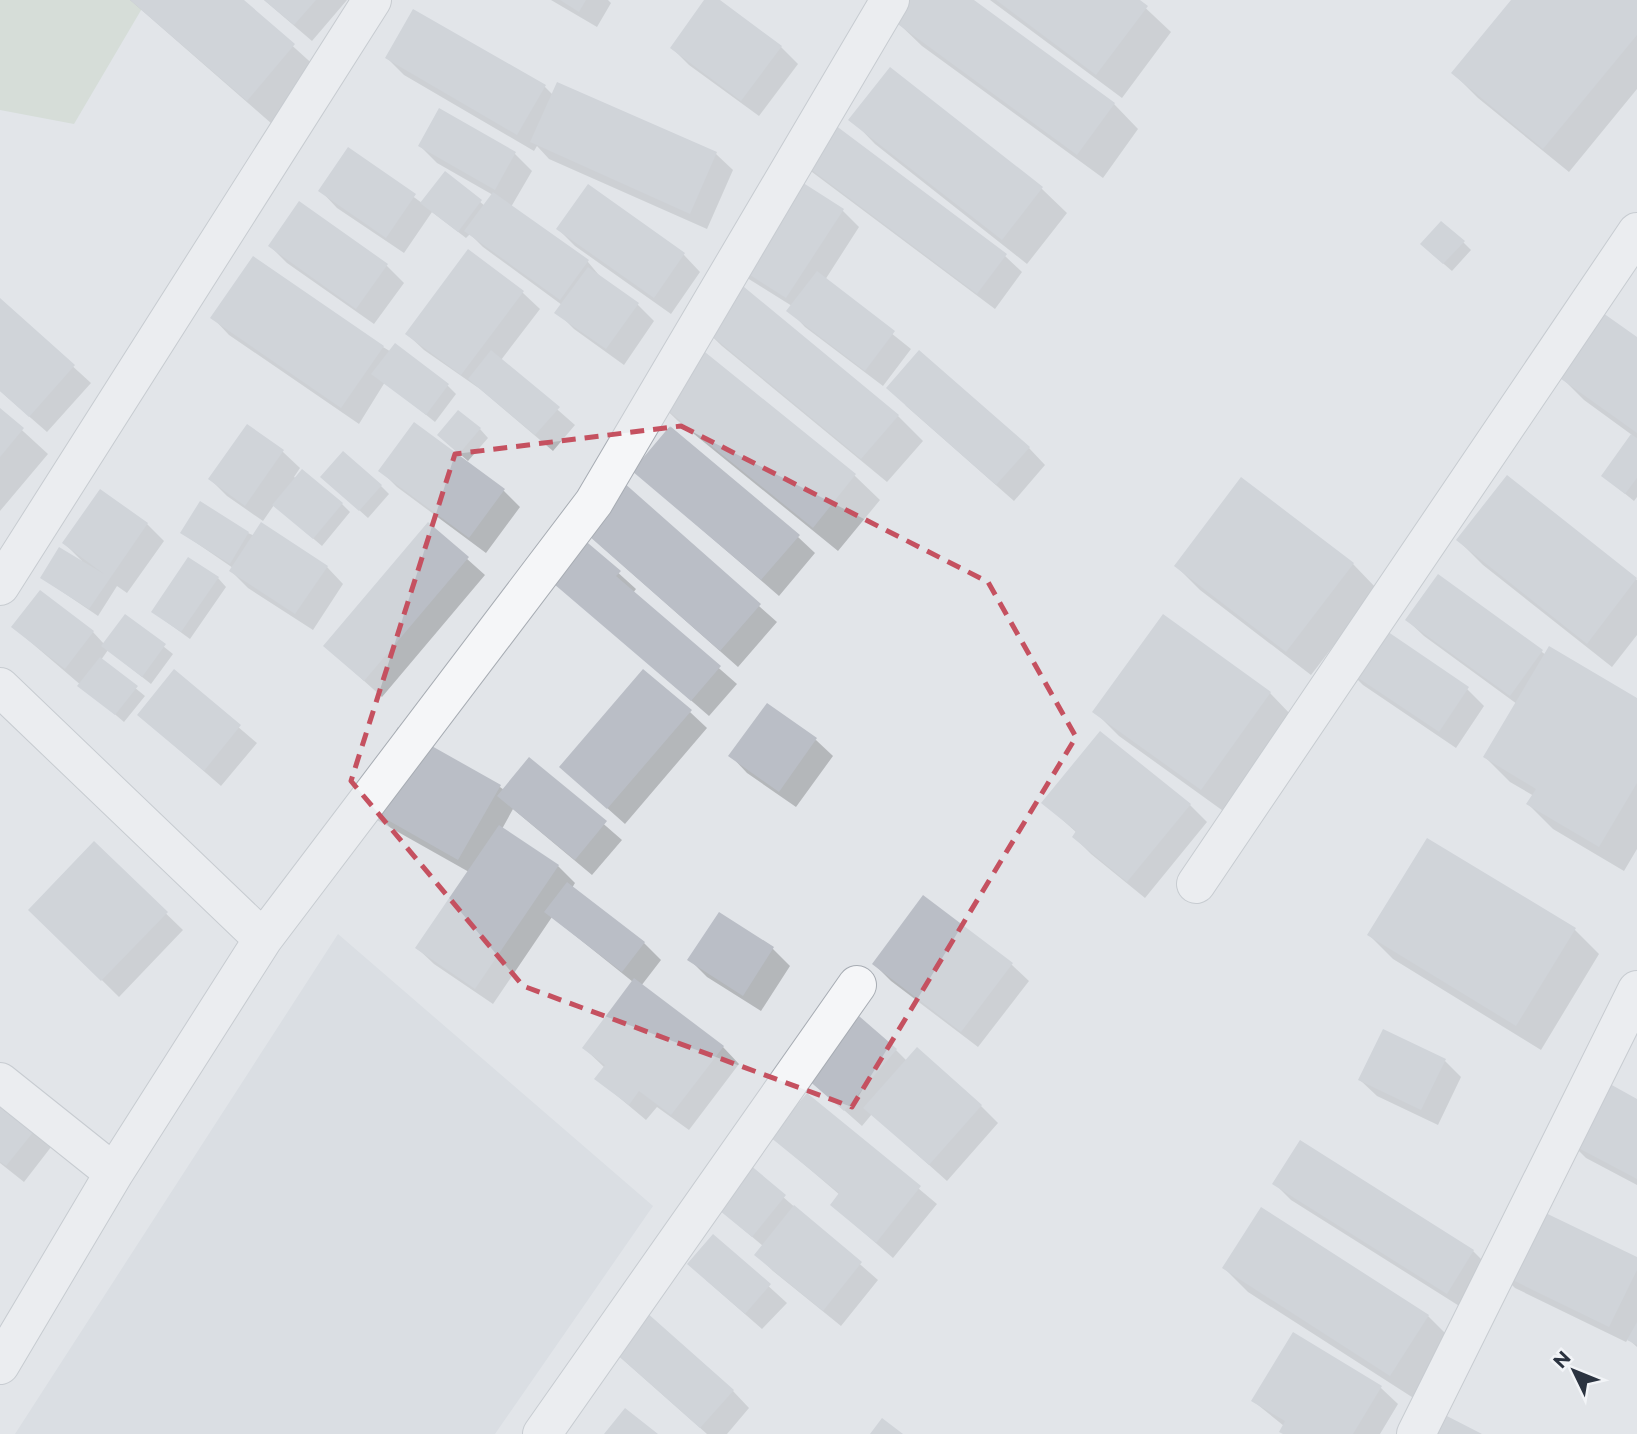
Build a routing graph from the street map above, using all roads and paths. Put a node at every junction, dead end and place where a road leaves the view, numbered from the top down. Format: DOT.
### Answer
graph roads {
  1 [pos="372,0"];
  2 [pos="890,0"];
  3 [pos="1637,232"];
  4 [pos="0,586"];
  5 [pos="0,687"];
  6 [pos="1196,884"];
  7 [pos="264,939"];
  8 [pos="856,985"];
  9 [pos="1637,989"];
  10 [pos="0,1082"];
  11 [pos="114,1173"];
  12 [pos="0,1365"];
  13 [pos="542,1434"];
  14 [pos="1416,1434"];
  1 -- 4 [label="street"];
  2 -- 7 [label="street"];
  3 -- 6 [label="street"];
  5 -- 7 [label="street"];
  7 -- 11 [label="street"];
  8 -- 13 [label="street"];
  9 -- 14 [label="street"];
  10 -- 11 [label="street"];
  11 -- 12 [label="street"];
}
